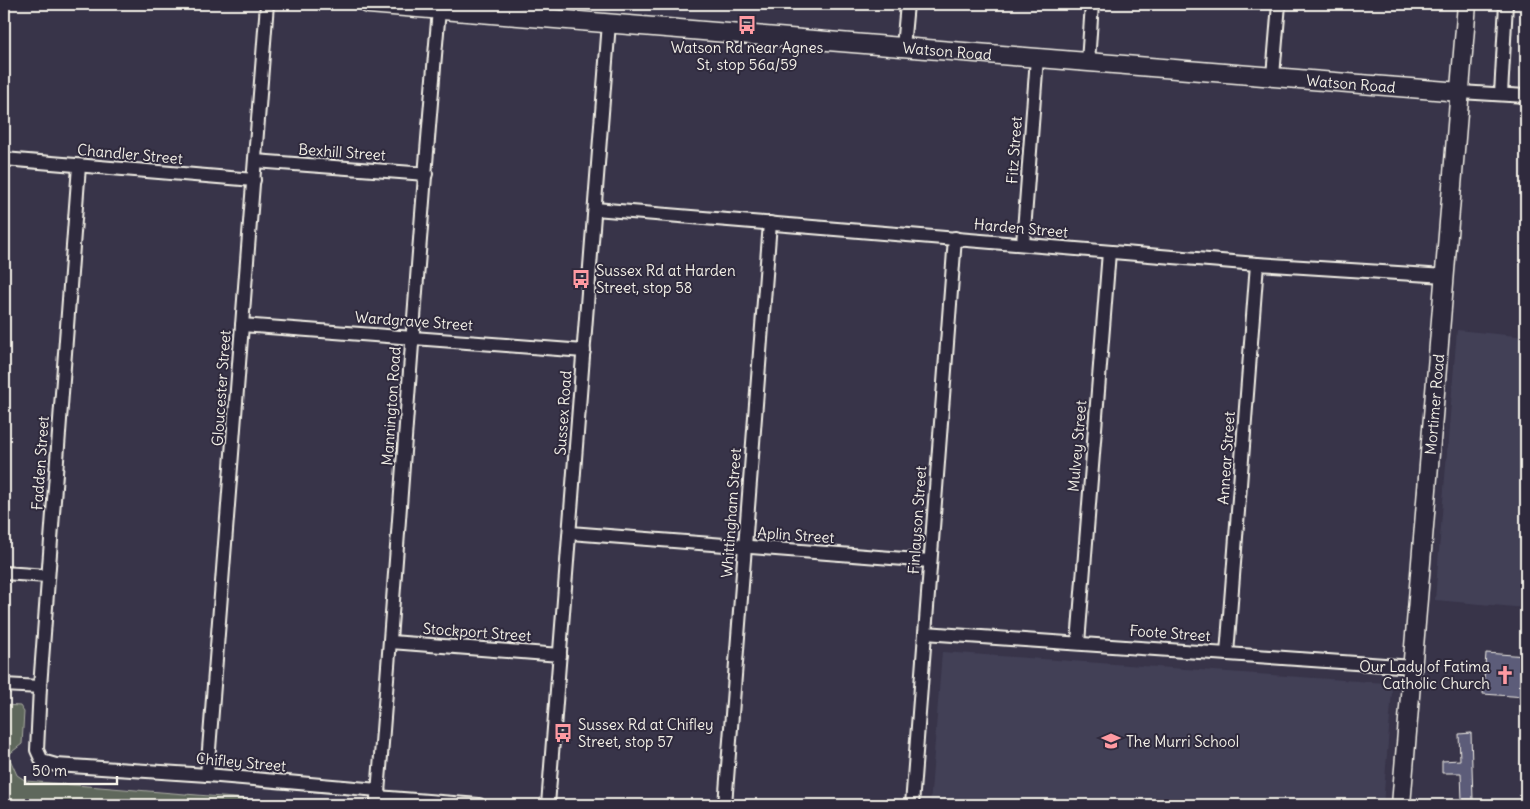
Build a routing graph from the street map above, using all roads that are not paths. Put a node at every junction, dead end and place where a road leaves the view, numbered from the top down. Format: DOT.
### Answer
graph roads {
  1 [pos="267,4"];
  2 [pos="368,4"];
  3 [pos="907,4"];
  4 [pos="1092,4"];
  5 [pos="1279,4"];
  6 [pos="1468,4"];
  7 [pos="1506,4"];
  8 [pos="420,6"];
  9 [pos="439,10"];
  10 [pos="610,24"];
  11 [pos="903,47"];
  12 [pos="1037,58"];
  13 [pos="1088,62"];
  14 [pos="1273,76"];
  15 [pos="1460,92"];
  16 [pos="1501,94"];
  17 [pos="1526,96"];
  18 [pos="4,160"];
  19 [pos="255,161"];
  20 [pos="79,166"];
  21 [pos="426,174"];
  22 [pos="254,180"];
  23 [pos="595,209"];
  24 [pos="770,223"];
  25 [pos="955,238"];
  26 [pos="1023,244"];
  27 [pos="1109,252"];
  28 [pos="1257,264"];
  29 [pos="1445,276"];
  30 [pos="242,324"];
  31 [pos="413,338"];
  32 [pos="584,351"];
  33 [pos="570,533"];
  34 [pos="744,547"];
  35 [pos="930,561"];
  36 [pos="4,573"];
  37 [pos="47,576"];
  38 [pos="925,633"];
  39 [pos="391,642"];
  40 [pos="1078,643"];
  41 [pos="1227,654"];
  42 [pos="560,655"];
  43 [pos="1413,667"];
  44 [pos="4,684"];
  45 [pos="40,687"];
  46 [pos="42,761"];
  47 [pos="208,775"];
  48 [pos="377,797"];
  49 [pos="479,805"];
  50 [pos="548,805"];
  51 [pos="724,805"];
  52 [pos="912,805"];
  53 [pos="1401,805"];
  1 -- 19 [label="street, Gloucester Street"];
  2 -- 8 [label="street, Watson Road"];
  3 -- 11 [label="street"];
  4 -- 13 [label="street"];
  5 -- 14 [label="street"];
  6 -- 15 [label="street, Mortimer Road"];
  7 -- 16 [label="street"];
  8 -- 9 [label="street, Watson Road"];
  9 -- 10 [label="street, Watson Road"];
  9 -- 21 [label="street, Mannington Road"];
  10 -- 11 [label="street, Watson Road"];
  10 -- 23 [label="street, Sussex Road"];
  11 -- 12 [label="street, Watson Road"];
  12 -- 13 [label="street, Watson Road"];
  12 -- 26 [label="street, Fitz Street"];
  13 -- 14 [label="street, Watson Road"];
  14 -- 15 [label="street, Watson Road"];
  15 -- 16 [label="street, Watson Road"];
  15 -- 29 [label="street, Mortimer Road"];
  16 -- 17 [label="street, Watson Road"];
  18 -- 20 [label="street, Chandler Street"];
  19 -- 21 [label="street, Bexhill Street"];
  19 -- 22 [label="street, Gloucester Street"];
  20 -- 22 [label="street, Chandler Street"];
  20 -- 37 [label="street, Fadden Street"];
  21 -- 31 [label="street, Mannington Road"];
  22 -- 30 [label="street, Gloucester Street"];
  23 -- 24 [label="street, Harden Street"];
  23 -- 32 [label="street, Sussex Road"];
  24 -- 25 [label="street, Harden Street"];
  24 -- 34 [label="street, Whittingham Street"];
  25 -- 26 [label="street, Harden Street"];
  25 -- 35 [label="street, Finlayson Street"];
  26 -- 27 [label="street, Harden Street"];
  27 -- 28 [label="street, Harden Street"];
  27 -- 40 [label="street, Mulvey Street"];
  28 -- 29 [label="street, Harden Street"];
  28 -- 41 [label="street, Annear Street"];
  29 -- 43 [label="street, Mortimer Road"];
  30 -- 31 [label="street, Wardgrave Street"];
  30 -- 47 [label="street, Gloucester Street"];
  31 -- 32 [label="street, Wardgrave Street"];
  31 -- 39 [label="street, Mannington Road"];
  32 -- 33 [label="street, Sussex Road"];
  33 -- 34 [label="street, Aplin Street"];
  33 -- 42 [label="street, Sussex Road"];
  34 -- 35 [label="street, Aplin Street"];
  34 -- 51 [label="street, Whittingham Street"];
  35 -- 38 [label="street, Finlayson Street"];
  36 -- 37 [label="street"];
  37 -- 45 [label="street, Fadden Street"];
  38 -- 40 [label="street, Foote Street"];
  38 -- 52 [label="street, Finlayson Street"];
  39 -- 42 [label="street, Stockport Street"];
  39 -- 48 [label="street, Mannington Road"];
  40 -- 41 [label="street, Foote Street"];
  41 -- 43 [label="street, Foote Street"];
  42 -- 50 [label="street, Sussex Road"];
  43 -- 53 [label="street, Mortimer Road"];
  44 -- 45 [label="street"];
  45 -- 46 [label="street, Fadden Street"];
  46 -- 47 [label="street, Chifley Street"];
  47 -- 48 [label="street, Chifley Street"];
  48 -- 49 [label="street, Chifley Street"];
}
